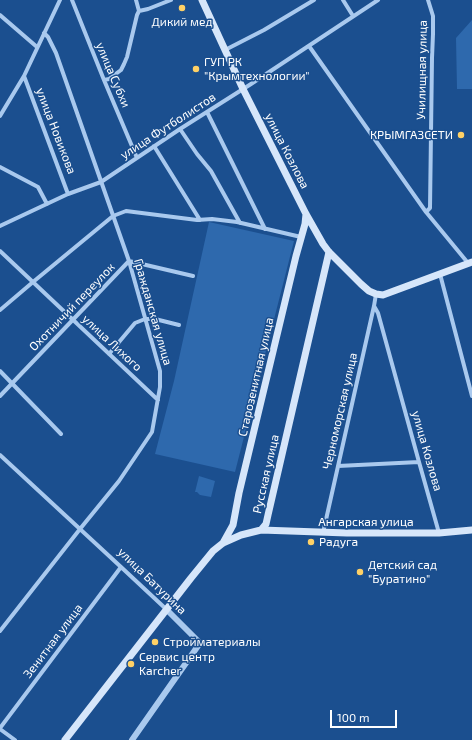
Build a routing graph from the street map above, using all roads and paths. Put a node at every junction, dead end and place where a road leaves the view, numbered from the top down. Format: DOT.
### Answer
graph roads {
  1 [pos="60,0"];
  2 [pos="72,0"];
  3 [pos="136,0"];
  4 [pos="171,0"];
  5 [pos="202,0"];
  6 [pos="314,0"];
  7 [pos="343,0"];
  8 [pos="378,0"];
  9 [pos="428,0"];
  10 [pos="139,10"];
  11 [pos="0,15"];
  12 [pos="353,16"];
  13 [pos="5,19"];
  14 [pos="0,24"];
  15 [pos="44,33"];
  16 [pos="309,46"];
  17 [pos="37,47"];
  18 [pos="225,50"];
  19 [pos="24,76"];
  20 [pos="104,80"];
  21 [pos="243,89"];
  22 [pos="207,112"];
  23 [pos="0,116"];
  24 [pos="180,128"];
  25 [pos="154,146"];
  26 [pos="137,158"];
  27 [pos="0,167"];
  28 [pos="101,182"];
  29 [pos="68,194"];
  30 [pos="47,204"];
  31 [pos="426,212"];
  32 [pos="306,214"];
  33 [pos="113,216"];
  34 [pos="200,220"];
  35 [pos="240,223"];
  36 [pos="0,226"];
  37 [pos="265,229"];
  38 [pos="319,236"];
  39 [pos="301,237"];
  40 [pos="0,251"];
  41 [pos="329,252"];
  42 [pos="129,261"];
  43 [pos="470,262"];
  44 [pos="440,274"];
  45 [pos="193,276"];
  46 [pos="33,282"];
  47 [pos="376,294"];
  48 [pos="374,306"];
  49 [pos="0,310"];
  50 [pos="145,319"];
  51 [pos="73,320"];
  52 [pos="179,325"];
  53 [pos="109,354"];
  54 [pos="0,371"];
  55 [pos="12,383"];
  56 [pos="470,383"];
  57 [pos="0,396"];
  58 [pos="472,396"];
  59 [pos="158,400"];
  60 [pos="61,434"];
  61 [pos="0,455"];
  62 [pos="419,462"];
  63 [pos="338,466"];
  64 [pos="266,524"];
  65 [pos="233,525"];
  66 [pos="80,529"];
  67 [pos="261,530"];
  68 [pos="472,530"];
  69 [pos="272,531"];
  70 [pos="324,533"];
  71 [pos="439,533"];
  72 [pos="241,535"];
  73 [pos="223,543"];
  74 [pos="122,566"];
  75 [pos="166,609"];
  76 [pos="0,631"];
  77 [pos="0,728"];
  78 [pos="15,740"];
  79 [pos="65,740"];
  80 [pos="132,740"];
  1 -- 15 [label="street"];
  2 -- 20 [label="street, улица Субхи"];
  3 -- 10 [label="street"];
  4 -- 10 [label="street"];
  5 -- 18 [label="main road, улица Козлова"];
  6 -- 18 [label="street"];
  7 -- 12 [label="street"];
  8 -- 12 [label="street, улица Футболистов"];
  9 -- 31 [label="street, Училищная улица"];
  10 -- 20 [label="street"];
  11 -- 13 [label="street"];
  12 -- 16 [label="street, улица Футболистов"];
  13 -- 14 [label="street"];
  13 -- 17 [label="street"];
  15 -- 17 [label="street"];
  15 -- 28 [label="street, Гражданская улица"];
  16 -- 21 [label="street, улица Футболистов"];
  16 -- 31 [label="street"];
  17 -- 19 [label="street"];
  18 -- 21 [label="main road, улица Козлова"];
  19 -- 23 [label="street"];
  19 -- 29 [label="street, улица Новикова"];
  20 -- 26 [label="street, улица Субхи"];
  21 -- 22 [label="street, улица Футболистов"];
  21 -- 32 [label="main road, улица Козлова"];
  22 -- 24 [label="street, улица Футболистов"];
  22 -- 37 [label="street"];
  24 -- 25 [label="street, улица Футболистов"];
  24 -- 35 [label="street"];
  25 -- 26 [label="street, улица Футболистов"];
  25 -- 34 [label="street"];
  26 -- 28 [label="street, улица Футболистов"];
  27 -- 30 [label="street"];
  28 -- 29 [label="street, улица Футболистов"];
  28 -- 33 [label="street, Гражданская улица"];
  29 -- 30 [label="street, улица Футболистов"];
  30 -- 36 [label="street, улица Футболистов"];
  31 -- 43 [label="street"];
  32 -- 38 [label="main road, улица Козлова"];
  32 -- 39 [label="main road, Старозенитная улица"];
  33 -- 34 [label="street"];
  33 -- 42 [label="street, Гражданская улица"];
  33 -- 46 [label="street"];
  34 -- 35 [label="street"];
  35 -- 37 [label="street"];
  37 -- 39 [label="street"];
  38 -- 39 [label="main road"];
  38 -- 41 [label="main road, улица Козлова"];
  39 -- 65 [label="main road, Старозенитная улица"];
  40 -- 46 [label="street, улица Лихого"];
  41 -- 47 [label="main road, улица Козлова"];
  41 -- 64 [label="main road, Русская улица"];
  42 -- 45 [label="street, Охотничий переулок"];
  42 -- 50 [label="street, Гражданская улица"];
  42 -- 51 [label="street, Охотничий переулок"];
  43 -- 44 [label="main road"];
  44 -- 47 [label="main road"];
  44 -- 56 [label="street"];
  46 -- 49 [label="street"];
  46 -- 51 [label="street, улица Лихого"];
  47 -- 48 [label="street, Черноморская улица"];
  48 -- 62 [label="street, улица Козлова"];
  48 -- 63 [label="street, Черноморская улица"];
  50 -- 52 [label="street"];
  50 -- 53 [label="street"];
  50 -- 59 [label="street, Гражданская улица"];
  51 -- 53 [label="street, улица Лихого"];
  51 -- 55 [label="street, Охотничий переулок"];
  53 -- 59 [label="street, улица Лихого"];
  54 -- 55 [label="street"];
  55 -- 57 [label="street, Охотничий переулок"];
  55 -- 60 [label="street"];
  56 -- 58 [label="street"];
  59 -- 66 [label="street, Гражданская улица"];
  61 -- 66 [label="street, улица Батурина"];
  62 -- 63 [label="street"];
  62 -- 71 [label="street, улица Козлова"];
  63 -- 70 [label="street, Черноморская улица"];
  64 -- 67 [label="main road, Русская улица"];
  64 -- 69 [label="main road"];
  65 -- 72 [label="main road"];
  65 -- 73 [label="main road, Старозенитная улица"];
  66 -- 74 [label="street, улица Батурина"];
  66 -- 76 [label="street, Гражданская улица"];
  67 -- 69 [label="main road, Ангарская улица"];
  67 -- 72 [label="main road, Русская улица"];
  68 -- 71 [label="main road, Ангарская улица"];
  69 -- 70 [label="main road, Ангарская улица"];
  70 -- 71 [label="main road, Ангарская улица"];
  72 -- 73 [label="main road, Русская улица"];
  73 -- 75 [label="main road, Русская улица"];
  74 -- 75 [label="street, улица Батурина"];
  74 -- 77 [label="street, Зенитная улица"];
  75 -- 79 [label="main road, Русская улица"];
  75 -- 80 [label="street, улица Батурина"];
  77 -- 78 [label="street"];
}
